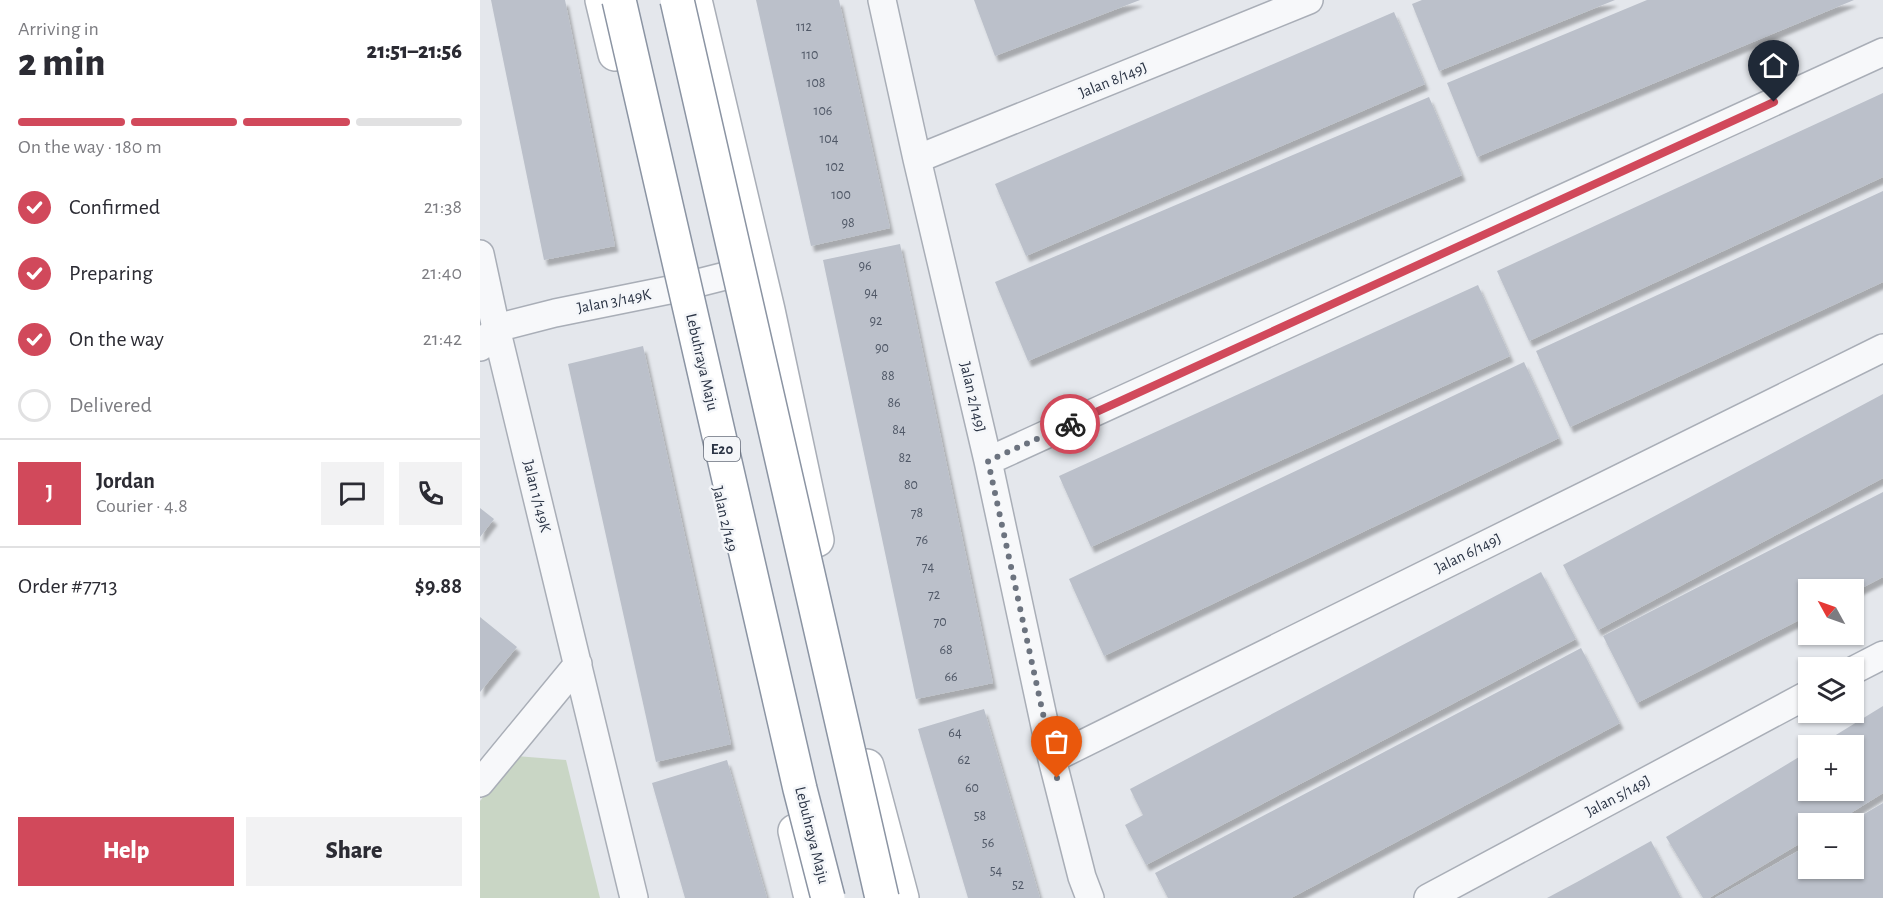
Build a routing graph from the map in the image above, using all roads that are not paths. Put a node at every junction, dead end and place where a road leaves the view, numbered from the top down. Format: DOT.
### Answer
graph roads {
  1 [pos="602,0"];
  2 [pos="619,0"];
  3 [pos="677,0"];
  4 [pos="695,0"];
  5 [pos="882,0"];
  6 [pos="1309,0"];
  7 [pos="1883,52"];
  8 [pos="917,159"];
  9 [pos="480,254"];
  10 [pos="757,268"];
  11 [pos="674,289"];
  12 [pos="488,337"];
  13 [pos="1883,348"];
  14 [pos="988,461"];
  15 [pos="1883,655"];
  16 [pos="578,664"];
  17 [pos="1864,665"];
  18 [pos="1798,700"];
  19 [pos="1052,759"];
  20 [pos="480,783"];
  21 [pos="634,898"];
  22 [pos="811,898"];
  23 [pos="828,898"];
  24 [pos="882,898"];
  25 [pos="902,898"];
  26 [pos="1090,898"];
  27 [pos="1428,898"];
  1 -- 11 [label="main road, Jalan 2/149"];
  2 -- 23 [label="main road, Lebuhraya Maju / E20, bridge"];
  3 -- 24 [label="main road, bridge"];
  4 -- 10 [label="main road"];
  5 -- 8 [label="street, Jalan 2/149J"];
  6 -- 8 [label="street, Jalan 8/149J"];
  7 -- 14 [label="street"];
  8 -- 14 [label="street, Jalan 2/149J"];
  9 -- 12 [label="street, Jalan 1/149K"];
  10 -- 11 [label="street, Jalan 3/149K"];
  10 -- 25 [label="main road"];
  11 -- 12 [label="street, Jalan 3/149K"];
  11 -- 22 [label="main road, Jalan 2/149"];
  12 -- 16 [label="street, Jalan 1/149K"];
  13 -- 19 [label="street, Jalan 6/149J"];
  14 -- 19 [label="street, Jalan 2/149J"];
  15 -- 17 [label="street"];
  16 -- 20 [label="street"];
  16 -- 21 [label="street, Jalan 1/149K"];
  18 -- 27 [label="street, Jalan 5/149J"];
  19 -- 26 [label="street, Jalan 2/149J"];
}
